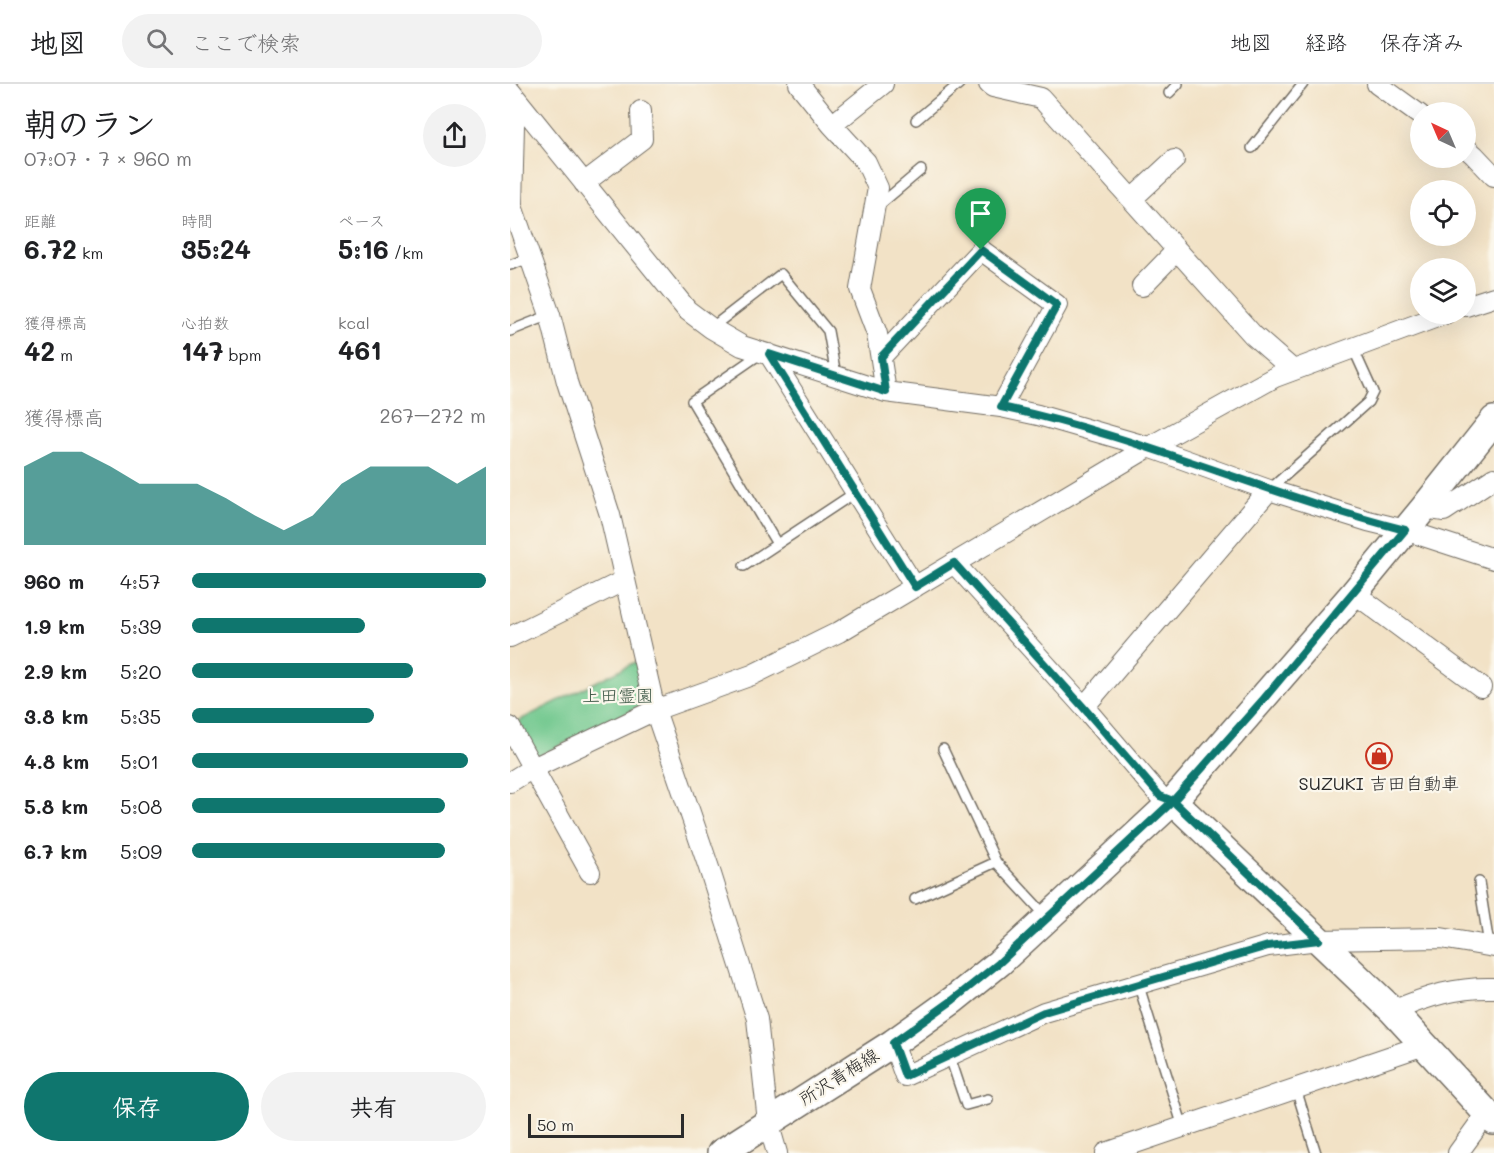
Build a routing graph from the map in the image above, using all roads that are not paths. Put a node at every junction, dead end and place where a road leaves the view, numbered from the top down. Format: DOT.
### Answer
graph roads {
  1 [pos="519,84"];
  2 [pos="799,84"];
  3 [pos="883,84"];
  4 [pos="959,84"];
  5 [pos="989,84"];
  6 [pos="1178,84"];
  7 [pos="1303,84"];
  8 [pos="1377,84"];
  9 [pos="1027,89"];
  10 [pos="510,90"];
  11 [pos="1169,93"];
  12 [pos="510,97"];
  13 [pos="1410,108"];
  14 [pos="641,111"];
  15 [pos="916,120"];
  16 [pos="832,125"];
  17 [pos="1252,148"];
  18 [pos="512,150"];
  19 [pos="1476,158"];
  20 [pos="1174,159"];
  21 [pos="921,170"];
  22 [pos="1494,176"];
  23 [pos="584,183"];
  24 [pos="1132,199"];
  25 [pos="873,211"];
  26 [pos="1177,250"];
  27 [pos="530,258"];
  28 [pos="510,265"];
  29 [pos="1143,286"];
  30 [pos="1494,297"];
  31 [pos="1476,303"];
  32 [pos="550,315"];
  33 [pos="1418,324"];
  34 [pos="711,328"];
  35 [pos="510,331"];
  36 [pos="1353,348"];
  37 [pos="766,353"];
  38 [pos="881,357"];
  39 [pos="1293,370"];
  40 [pos="836,375"];
  41 [pos="886,392"];
  42 [pos="1001,407"];
  43 [pos="1494,420"];
  44 [pos="1149,447"];
  45 [pos="1494,478"];
  46 [pos="1269,490"];
  47 [pos="856,492"];
  48 [pos="1424,508"];
  49 [pos="1405,530"];
  50 [pos="777,544"];
  51 [pos="1494,559"];
  52 [pos="954,563"];
  53 [pos="744,566"];
  54 [pos="625,580"];
  55 [pos="915,587"];
  56 [pos="1354,593"];
  57 [pos="510,637"];
  58 [pos="1481,687"];
  59 [pos="1083,707"];
  60 [pos="655,710"];
  61 [pos="510,727"];
  62 [pos="943,749"];
  63 [pos="531,769"];
  64 [pos="510,782"];
  65 [pos="1173,801"];
  66 [pos="996,862"];
  67 [pos="590,872"];
  68 [pos="1479,882"];
  69 [pos="915,899"];
  70 [pos="1048,918"];
  71 [pos="1319,940"];
  72 [pos="1492,946"];
  73 [pos="1138,983"];
  74 [pos="1494,988"];
  75 [pos="1393,1011"];
  76 [pos="893,1043"];
  77 [pos="1424,1045"];
  78 [pos="950,1057"];
  79 [pos="1296,1089"];
  80 [pos="988,1099"];
  81 [pos="1491,1117"];
  82 [pos="768,1122"];
  83 [pos="1184,1127"];
  84 [pos="721,1153"];
  85 [pos="777,1153"];
  86 [pos="1106,1153"];
  87 [pos="1316,1153"];
  88 [pos="1458,1153"];
  1 -- 10 [label="lane"];
  2 -- 16 [label="street"];
  3 -- 16 [label="street"];
  4 -- 15 [label="lane"];
  5 -- 9 [label="street"];
  6 -- 11 [label="lane"];
  7 -- 17 [label="lane"];
  8 -- 13 [label="street"];
  9 -- 24 [label="street"];
  10 -- 23 [label="street"];
  12 -- 18 [label="street"];
  14 -- 23 [label="street"];
  16 -- 25 [label="street"];
  18 -- 27 [label="street"];
  19 -- 22 [label="street"];
  20 -- 24 [label="street"];
  21 -- 25 [label="lane"];
  23 -- 34 [label="street"];
  24 -- 26 [label="street"];
  25 -- 38 [label="street"];
  26 -- 29 [label="street"];
  26 -- 39 [label="street"];
  27 -- 28 [label="lane"];
  27 -- 32 [label="street"];
  30 -- 31 [label="street"];
  32 -- 35 [label="lane"];
  32 -- 54 [label="street"];
  33 -- 36 [label="street"];
  34 -- 37 [label="street"];
  34 -- 40 [label="lane"];
  36 -- 39 [label="street"];
  36 -- 46 [label="lane"];
  37 -- 40 [label="street"];
  37 -- 47 [label="street"];
  37 -- 50 [label="lane"];
  38 -- 41 [label="street"];
  38 -- 42 [label="street"];
  39 -- 44 [label="street"];
  40 -- 41 [label="street"];
  41 -- 42 [label="street"];
  42 -- 44 [label="street"];
  43 -- 48 [label="main road, 所沢青梅線"];
  44 -- 46 [label="street"];
  44 -- 52 [label="street"];
  45 -- 48 [label="street"];
  46 -- 49 [label="street"];
  46 -- 59 [label="street"];
  47 -- 50 [label="lane"];
  47 -- 55 [label="street"];
  48 -- 49 [label="main road, 所沢青梅線"];
  49 -- 51 [label="street"];
  49 -- 56 [label="main road, 所沢青梅線"];
  50 -- 53 [label="lane"];
  52 -- 55 [label="street"];
  52 -- 59 [label="street"];
  54 -- 57 [label="street"];
  54 -- 60 [label="street"];
  55 -- 60 [label="street"];
  56 -- 58 [label="street"];
  56 -- 65 [label="main road, 所沢青梅線"];
  59 -- 65 [label="street"];
  60 -- 63 [label="street"];
  60 -- 82 [label="street"];
  61 -- 63 [label="street"];
  62 -- 66 [label="lane"];
  63 -- 64 [label="street"];
  63 -- 67 [label="street"];
  65 -- 70 [label="main road, 所沢青梅線"];
  65 -- 71 [label="main road"];
  66 -- 69 [label="lane"];
  66 -- 70 [label="lane"];
  68 -- 72 [label="lane"];
  70 -- 76 [label="main road, 所沢青梅線"];
  71 -- 72 [label="street"];
  71 -- 73 [label="street"];
  71 -- 75 [label="main road"];
  73 -- 78 [label="street"];
  73 -- 83 [label="lane"];
  74 -- 75 [label="street"];
  75 -- 77 [label="main road"];
  76 -- 78 [label="street"];
  76 -- 82 [label="main road, 所沢青梅線"];
  77 -- 79 [label="street"];
  77 -- 81 [label="main road"];
  78 -- 80 [label="lane"];
  79 -- 83 [label="street"];
  79 -- 87 [label="lane"];
  81 -- 88 [label="street"];
  82 -- 84 [label="main road, 所沢青梅線"];
  82 -- 85 [label="street"];
  83 -- 86 [label="street"];
}
